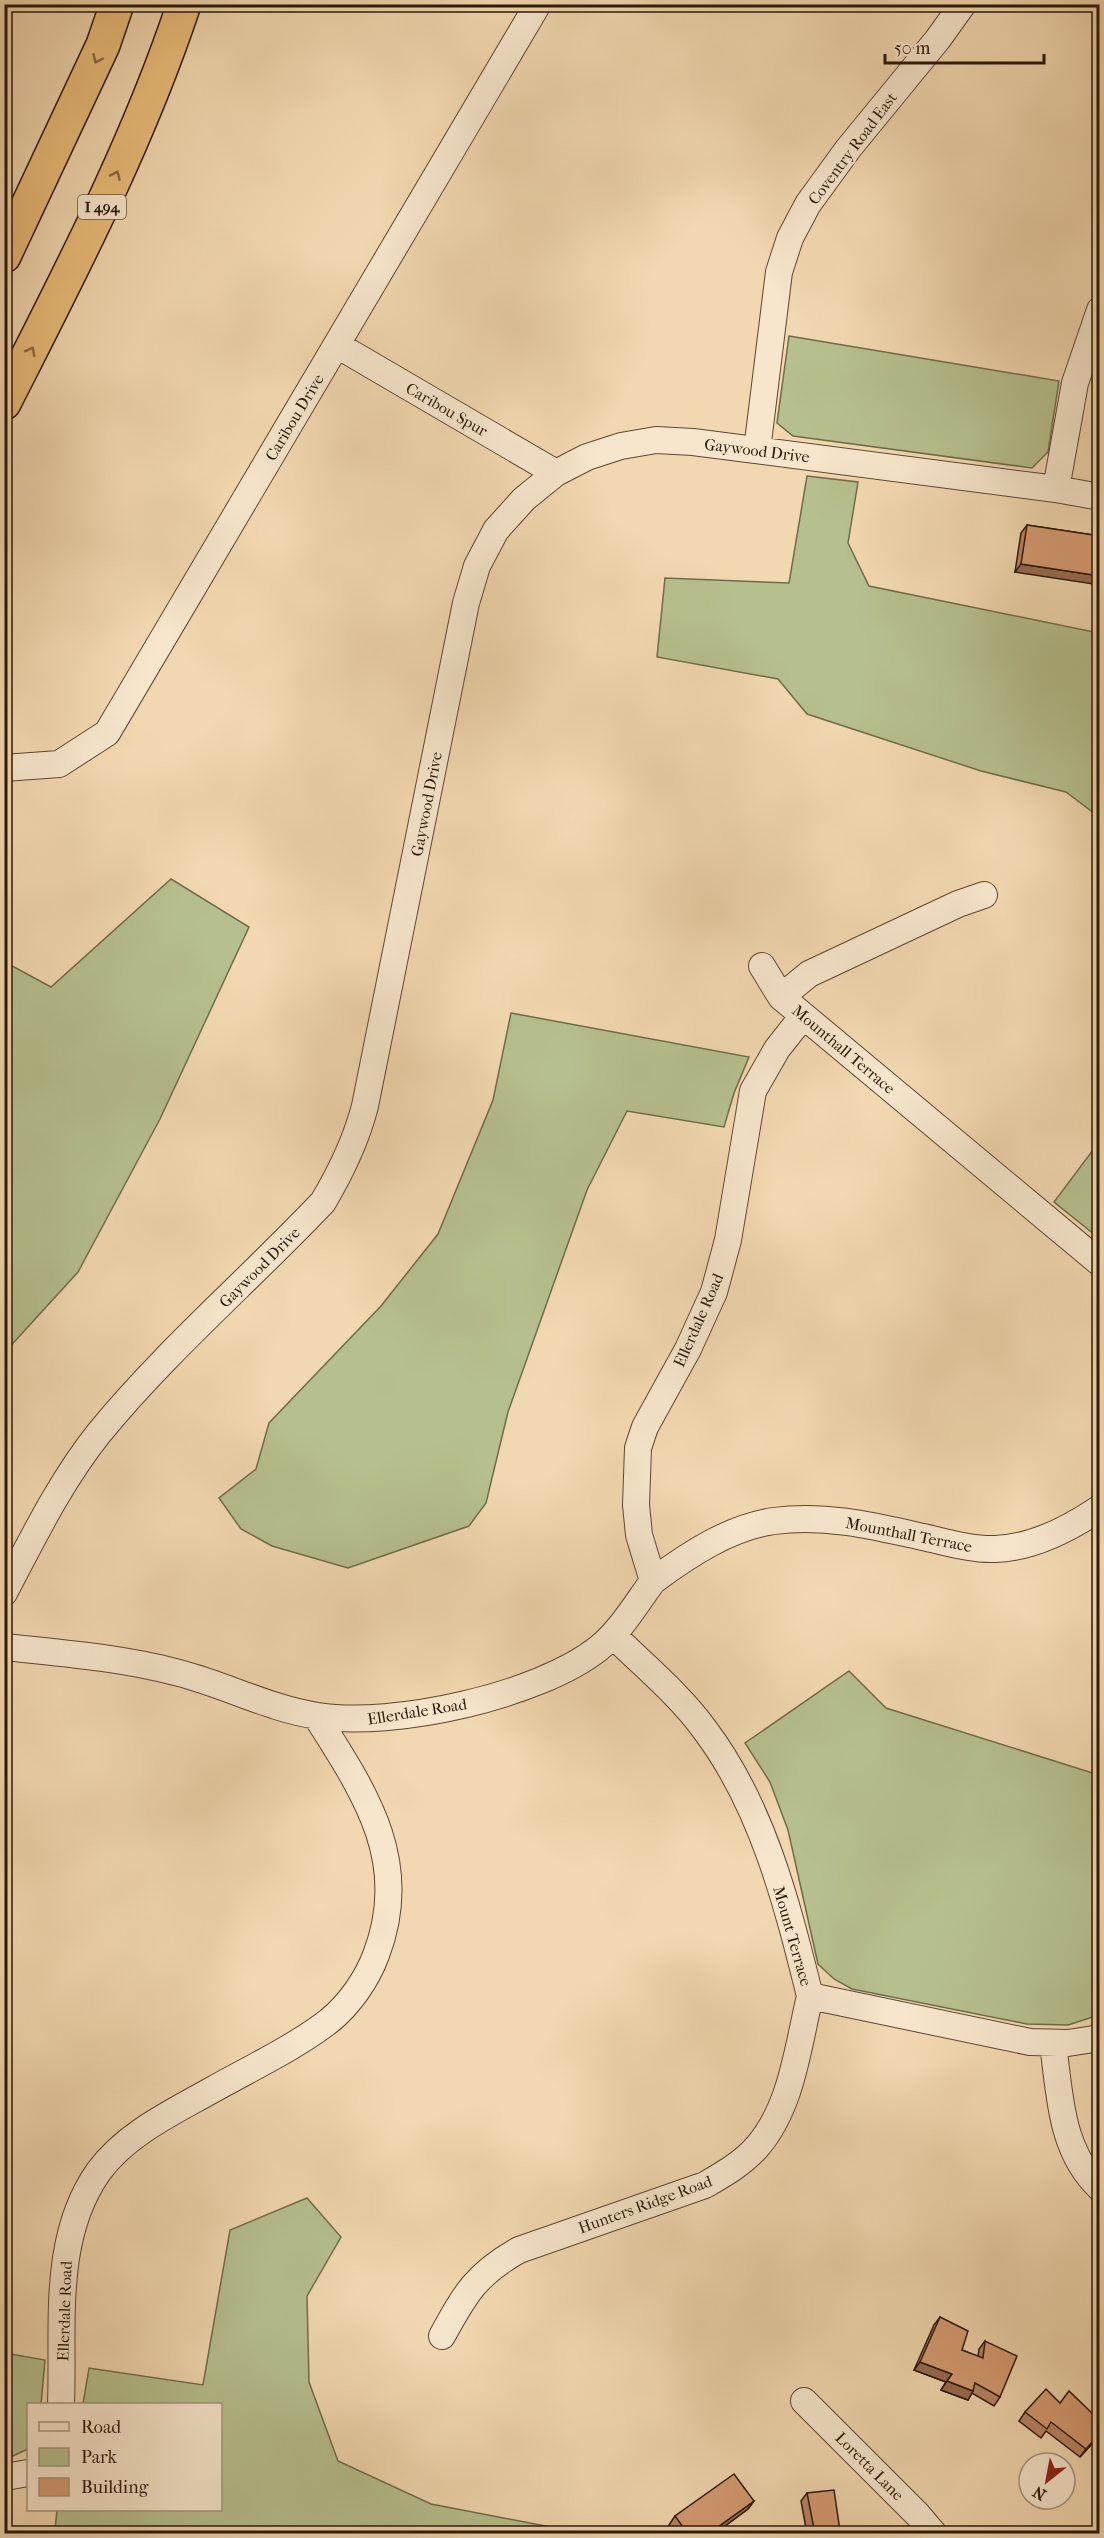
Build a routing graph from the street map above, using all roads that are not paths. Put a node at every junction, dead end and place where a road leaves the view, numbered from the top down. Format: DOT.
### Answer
graph roads {
  1 [pos="117,4"];
  2 [pos="184,4"];
  3 [pos="538,4"];
  4 [pos="963,4"];
  5 [pos="4,256"];
  6 [pos="1100,310"];
  7 [pos="337,345"];
  8 [pos="4,403"];
  9 [pos="757,450"];
  10 [pos="556,473"];
  11 [pos="1056,489"];
  12 [pos="1100,496"];
  13 [pos="4,768"];
  14 [pos="984,895"];
  15 [pos="762,966"];
  16 [pos="781,997"];
  17 [pos="804,1016"];
  18 [pos="1100,1263"];
  19 [pos="1100,1508"];
  20 [pos="653,1581"];
  21 [pos="4,1593"];
  22 [pos="613,1635"];
  23 [pos="4,1647"];
  24 [pos="316,1716"];
  25 [pos="810,1996"];
  26 [pos="1100,2038"];
  27 [pos="1053,2044"];
  28 [pos="1100,2188"];
  29 [pos="442,2336"];
  30 [pos="804,2401"];
  31 [pos="61,2403"];
  32 [pos="27,2473"];
  33 [pos="4,2475"];
  34 [pos="934,2534"];
  1 -- 5 [label="highway, one-way"];
  8 -- 2 [label="highway, I 494, one-way"];
  3 -- 7 [label="street, Caribou Drive"];
  4 -- 9 [label="street, Coventry Road East"];
  6 -- 11 [label="street"];
  7 -- 10 [label="street, Caribou Spur"];
  7 -- 13 [label="street, Caribou Drive"];
  9 -- 10 [label="street, Gaywood Drive"];
  9 -- 11 [label="street, Gaywood Drive"];
  10 -- 21 [label="street, Gaywood Drive"];
  11 -- 12 [label="street, Gaywood Drive"];
  14 -- 16 [label="street"];
  15 -- 16 [label="street, Mounthall Terrace"];
  16 -- 17 [label="street, Mounthall Terrace"];
  17 -- 18 [label="street, Mounthall Terrace"];
  17 -- 20 [label="street, Ellerdale Road"];
  19 -- 20 [label="street, Mounthall Terrace"];
  20 -- 22 [label="street, Ellerdale Road"];
  22 -- 24 [label="street, Ellerdale Road"];
  22 -- 25 [label="street, Mount Terrace"];
  23 -- 24 [label="street"];
  24 -- 31 [label="street, Ellerdale Road"];
  25 -- 27 [label="street, Mount Terrace"];
  25 -- 29 [label="street, Hunters Ridge Road"];
  26 -- 27 [label="street, Mount Terrace"];
  27 -- 28 [label="street"];
  30 -- 34 [label="street, Loretta Lane"];
  32 -- 33 [label="street"];
}
